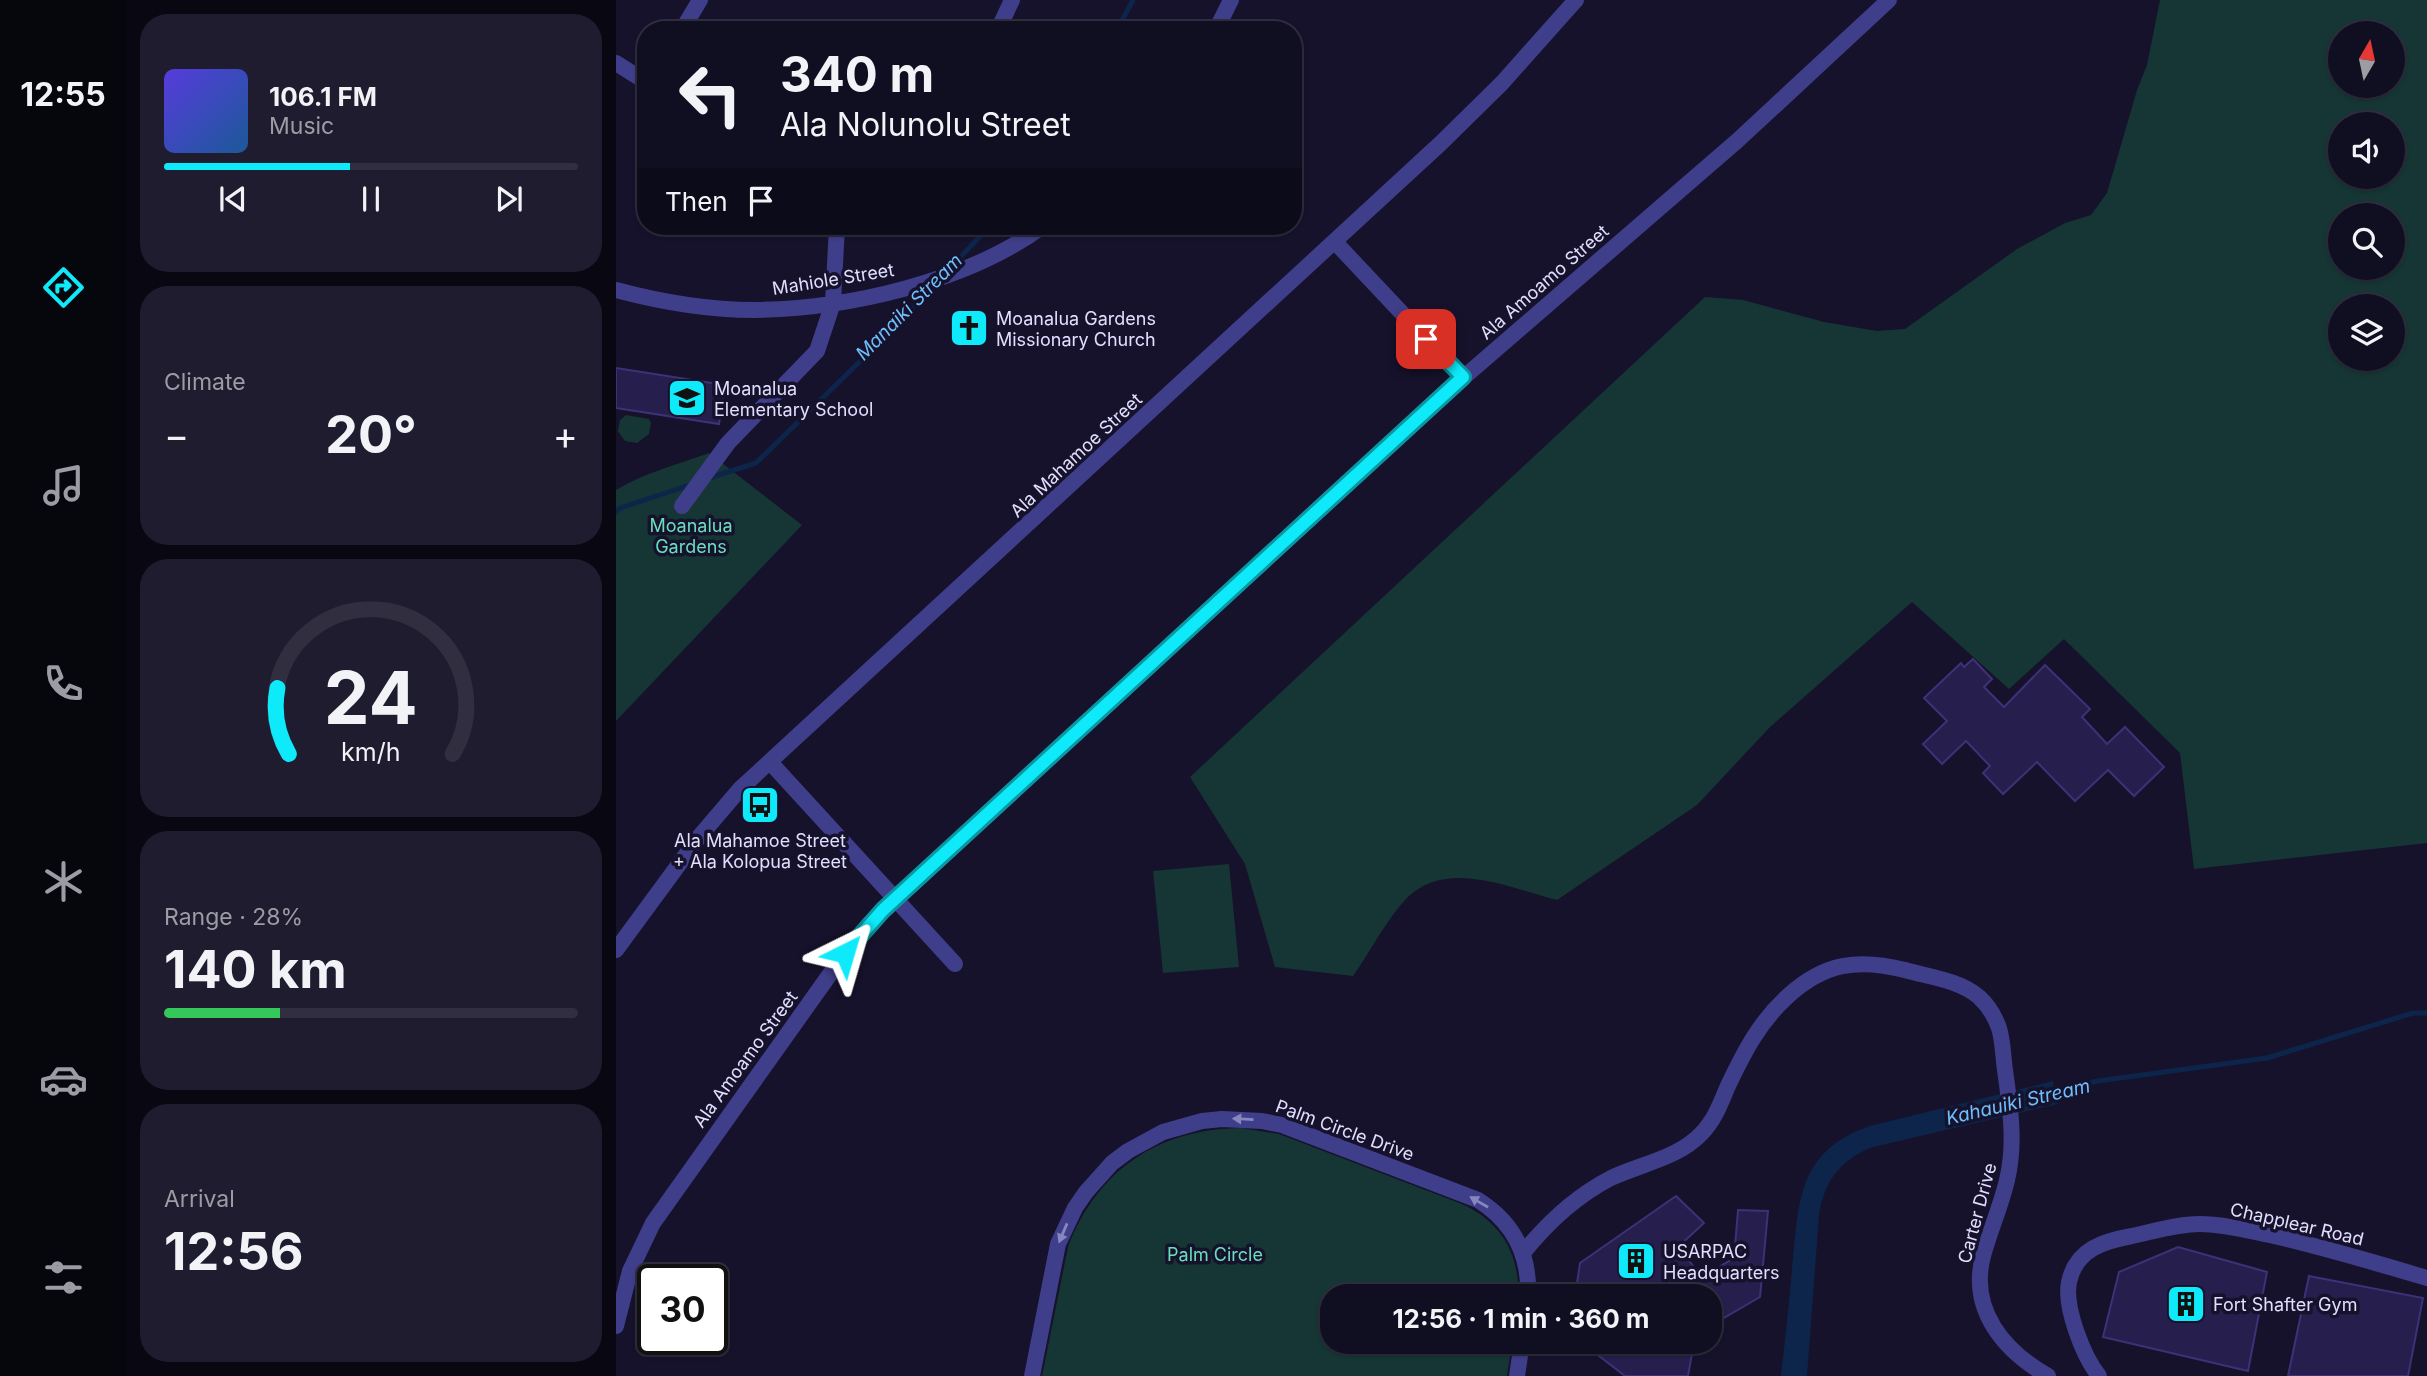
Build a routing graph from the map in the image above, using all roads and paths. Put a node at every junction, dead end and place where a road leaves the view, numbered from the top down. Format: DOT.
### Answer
graph roads {
  1 [pos="700,0"];
  2 [pos="1012,0"];
  3 [pos="1231,0"];
  4 [pos="1576,0"];
  5 [pos="1889,0"];
  6 [pos="687,21"];
  7 [pos="1002,21"];
  8 [pos="1220,21"];
  9 [pos="616,63"];
  10 [pos="637,76"];
  11 [pos="837,235"];
  12 [pos="1028,235"];
  13 [pos="1335,242"];
  14 [pos="616,290"];
  15 [pos="833,303"];
  16 [pos="1463,377"];
  17 [pos="682,506"];
  18 [pos="769,762"];
  19 [pos="896,900"];
  20 [pos="616,950"];
  21 [pos="956,964"];
  22 [pos="1523,1252"];
  23 [pos="2427,1278"];
  24 [pos="1529,1284"];
  25 [pos="616,1326"];
  26 [pos="1520,1354"];
  27 [pos="1032,1376"];
  28 [pos="1517,1376"];
  29 [pos="2048,1376"];
  30 [pos="2099,1376"];
  1 -- 6 [label="street"];
  2 -- 7 [label="street"];
  3 -- 8 [label="street"];
  4 -- 13 [label="street, Ala Mahamoe Street"];
  5 -- 16 [label="street, Ala Amoamo Street"];
  9 -- 10 [label="street"];
  11 -- 15 [label="street"];
  12 -- 15 [label="street, Mahiole Street"];
  13 -- 16 [label="street"];
  13 -- 18 [label="street, Ala Mahamoe Street"];
  14 -- 15 [label="street, Mahiole Street"];
  15 -- 17 [label="street"];
  16 -- 19 [label="street, Ala Amoamo Street"];
  18 -- 19 [label="street"];
  18 -- 20 [label="street, Ala Mahamoe Street"];
  19 -- 21 [label="street"];
  19 -- 25 [label="street, Ala Amoamo Street"];
  22 -- 24 [label="street, Palm Circle Drive"];
  22 -- 27 [label="street, Palm Circle Drive, one-way"];
  22 -- 29 [label="street, Carter Drive"];
  23 -- 30 [label="street, Chapplear Road"];
  26 -- 28 [label="street"];
}
